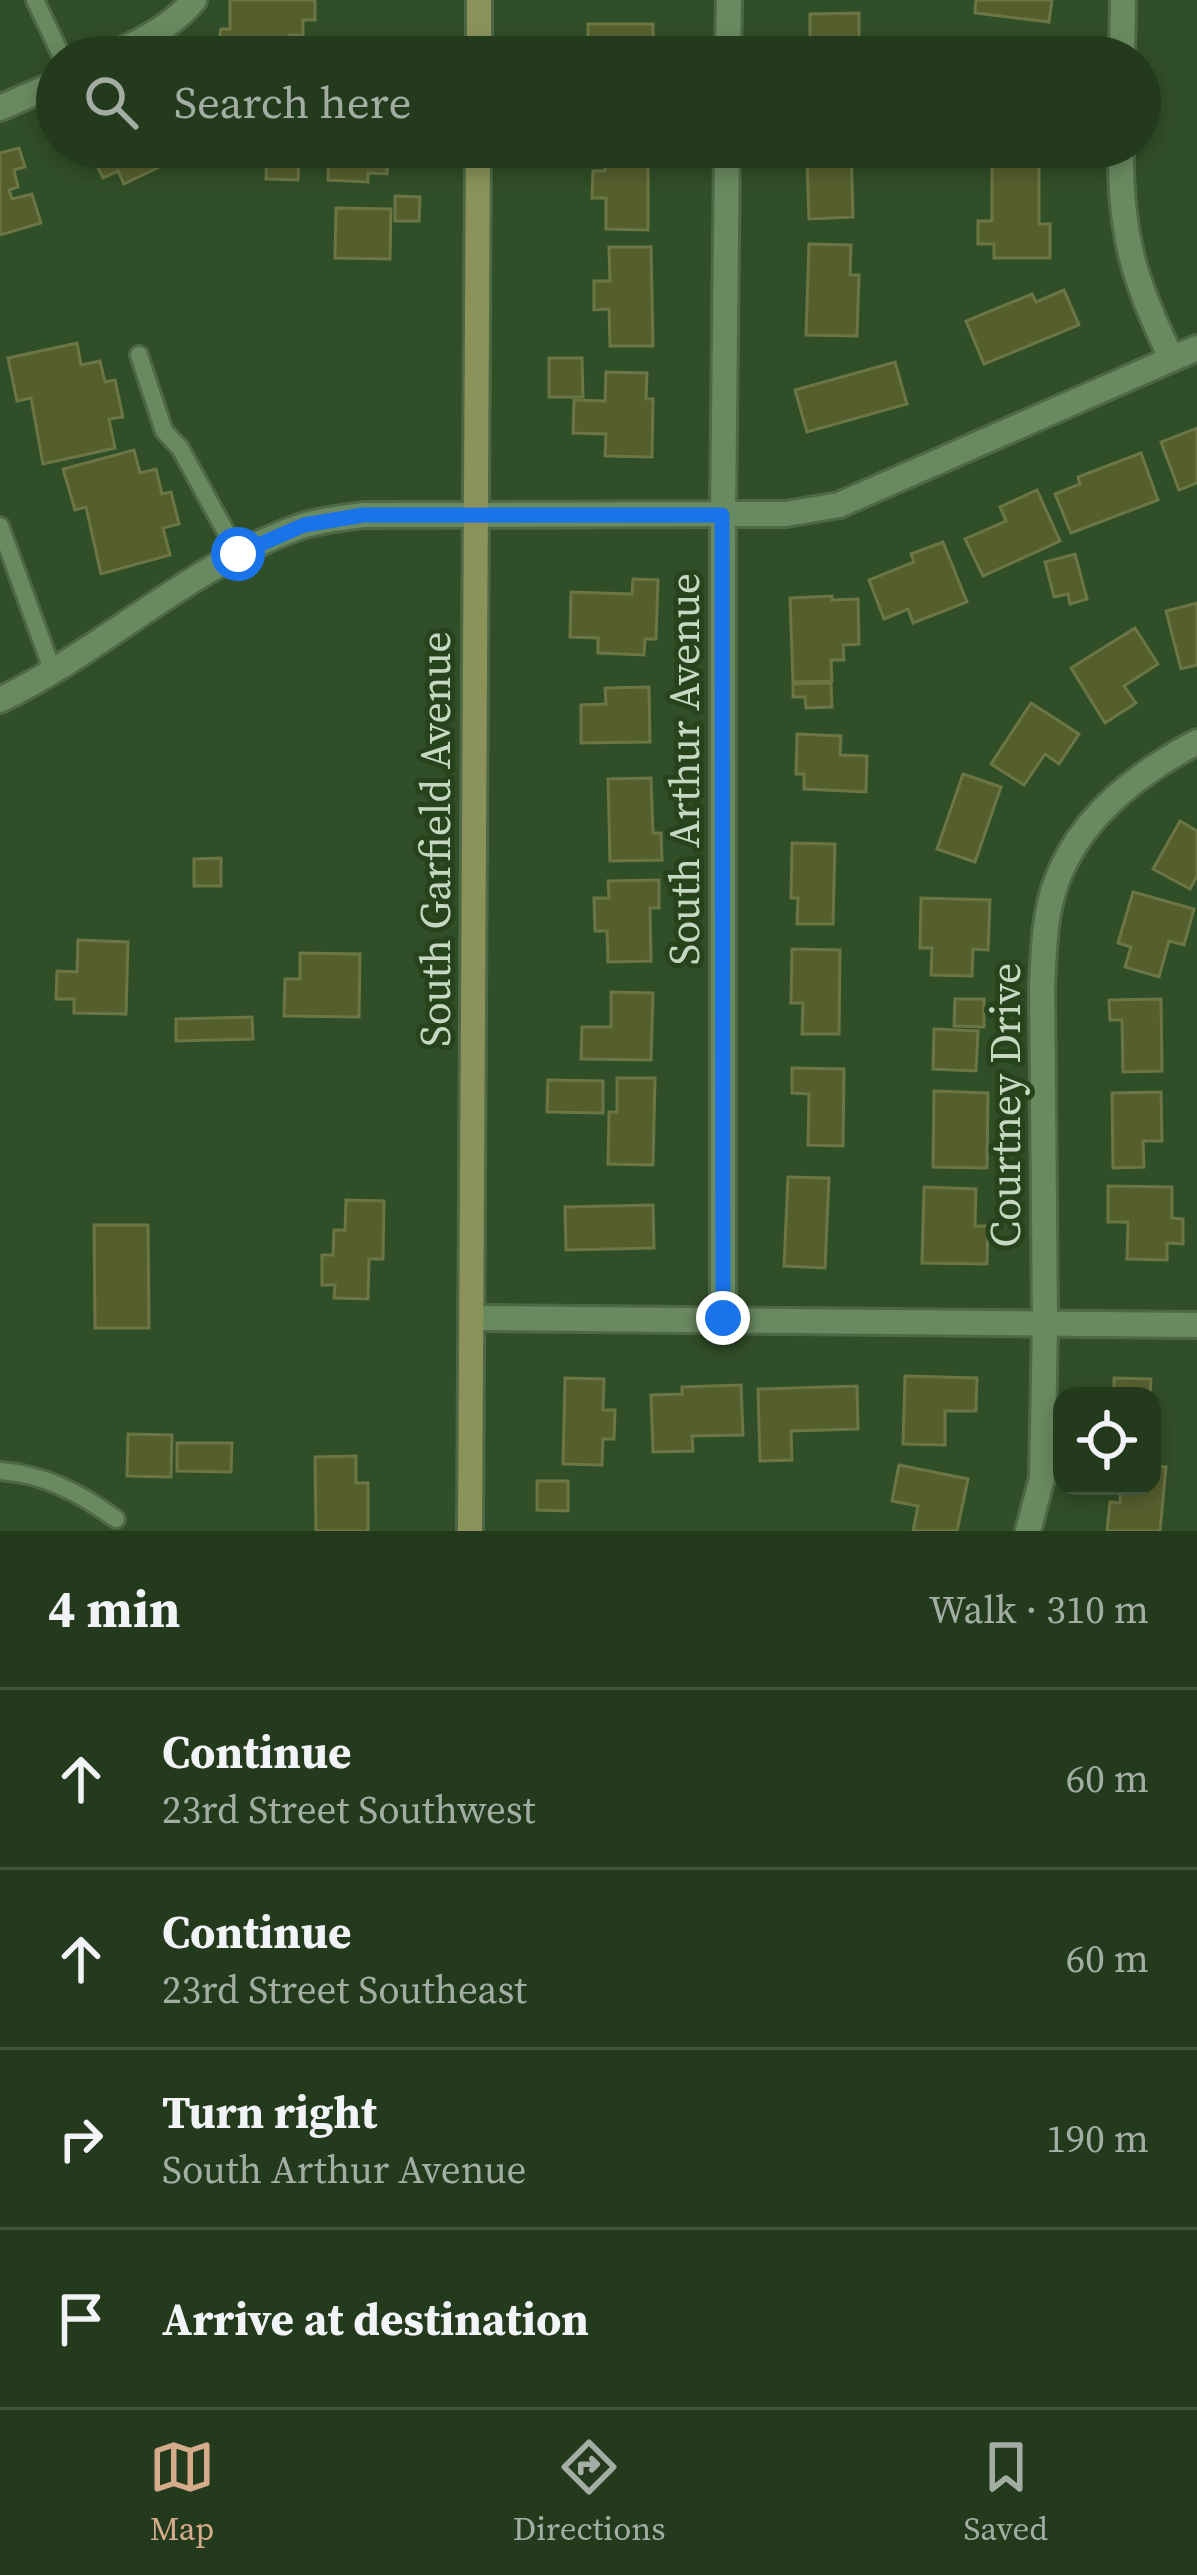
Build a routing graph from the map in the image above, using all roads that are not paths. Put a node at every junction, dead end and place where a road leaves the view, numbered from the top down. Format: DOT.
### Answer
graph roads {
  1 [pos="35,0"];
  2 [pos="194,0"];
  3 [pos="479,0"];
  4 [pos="729,0"];
  5 [pos="1123,0"];
  6 [pos="52,36"];
  7 [pos="150,36"];
  8 [pos="478,36"];
  9 [pos="728,36"];
  10 [pos="1122,36"];
  11 [pos="36,92"];
  12 [pos="0,108"];
  13 [pos="478,168"];
  14 [pos="727,168"];
  15 [pos="1122,168"];
  16 [pos="1197,348"];
  17 [pos="139,355"];
  18 [pos="1171,357"];
  19 [pos="474,514"];
  20 [pos="722,515"];
  21 [pos="0,526"];
  22 [pos="238,554"];
  23 [pos="53,672"];
  24 [pos="0,700"];
  25 [pos="1197,742"];
  26 [pos="473,1318"];
  27 [pos="723,1318"];
  28 [pos="1045,1324"];
  29 [pos="1197,1325"];
  30 [pos="0,1471"];
  31 [pos="116,1519"];
  32 [pos="470,1531"];
  33 [pos="1028,1531"];
  1 -- 6 [label="lane"];
  2 -- 7 [label="street"];
  3 -- 8 [label="street"];
  4 -- 9 [label="street"];
  5 -- 10 [label="street"];
  11 -- 12 [label="street"];
  13 -- 19 [label="street, South Garfield Avenue"];
  14 -- 20 [label="street, South Arthur Avenue"];
  15 -- 18 [label="street"];
  16 -- 18 [label="street"];
  17 -- 22 [label="lane"];
  18 -- 20 [label="street"];
  19 -- 20 [label="street"];
  19 -- 22 [label="street"];
  19 -- 26 [label="street, South Garfield Avenue"];
  20 -- 27 [label="street, South Arthur Avenue"];
  21 -- 23 [label="lane"];
  22 -- 23 [label="street"];
  23 -- 24 [label="street"];
  25 -- 28 [label="street, Courtney Drive"];
  26 -- 27 [label="street"];
  26 -- 32 [label="street, South Garfield Avenue"];
  27 -- 28 [label="street"];
  28 -- 29 [label="street"];
  28 -- 33 [label="street, Courtney Drive"];
  30 -- 31 [label="lane"];
}
